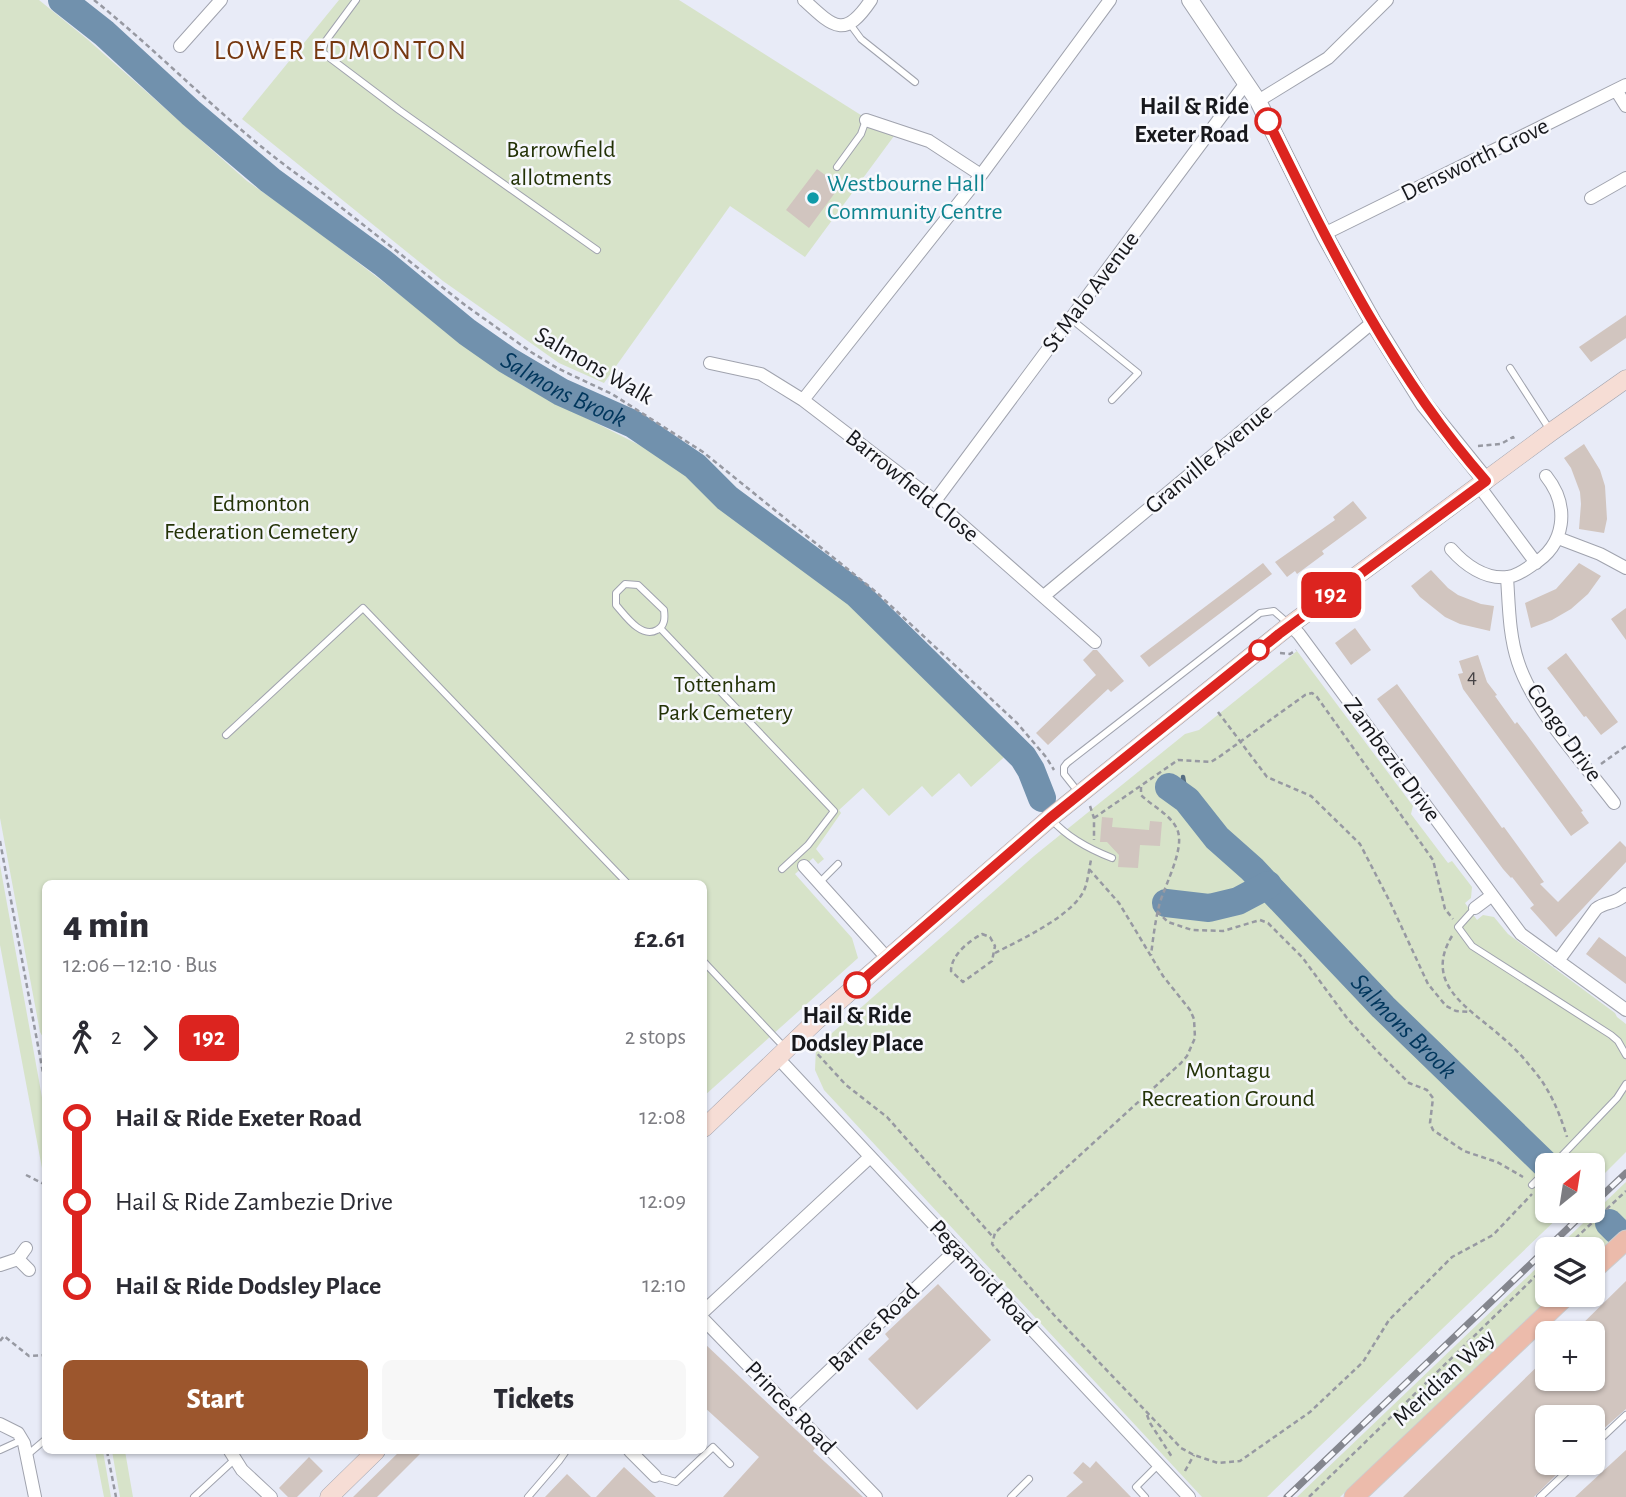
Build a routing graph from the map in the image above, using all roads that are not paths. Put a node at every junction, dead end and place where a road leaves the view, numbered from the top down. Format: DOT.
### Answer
graph roads {
  1 [pos="221,0"];
  2 [pos="356,0"];
  3 [pos="804,0"];
  4 [pos="871,0"];
  5 [pos="1110,0"];
  6 [pos="1190,0"];
  7 [pos="1387,0"];
  8 [pos="850,24"];
  9 [pos="180,46"];
  10 [pos="915,82"];
  11 [pos="1246,83"];
  12 [pos="1621,88"];
  13 [pos="1258,101"];
  14 [pos="1626,106"];
  15 [pos="866,120"];
  16 [pos="838,167"];
  17 [pos="981,175"];
  18 [pos="1626,178"];
  19 [pos="1591,198"];
  20 [pos="1324,234"];
  21 [pos="597,250"];
  22 [pos="1070,319"];
  23 [pos="1373,322"];
  24 [pos="710,363"];
  25 [pos="1510,368"];
  26 [pos="1626,379"];
  27 [pos="803,400"];
  28 [pos="1112,400"];
  29 [pos="1551,432"];
  30 [pos="1546,476"];
  31 [pos="1482,483"];
  32 [pos="935,501"];
  33 [pos="1558,538"];
  34 [pos="1451,549"];
  35 [pos="1536,563"];
  36 [pos="1626,568"];
  37 [pos="1507,577"];
  38 [pos="1045,595"];
  39 [pos="1290,625"];
  40 [pos="660,628"];
  41 [pos="1095,642"];
  42 [pos="226,735"];
  43 [pos="1085,800"];
  44 [pos="1614,803"];
  45 [pos="1050,818"];
  46 [pos="1112,858"];
  47 [pos="800,862"];
  48 [pos="838,864"];
  49 [pos="782,869"];
  50 [pos="624,880"];
  51 [pos="819,883"];
  52 [pos="1626,894"];
  53 [pos="1491,896"];
  54 [pos="1475,908"];
  55 [pos="887,958"];
  56 [pos="1558,961"];
  57 [pos="707,966"];
  58 [pos="1626,1010"];
  59 [pos="782,1053"];
  60 [pos="1626,1055"];
  61 [pos="1626,1084"];
  62 [pos="707,1125"];
  63 [pos="1564,1153"];
  64 [pos="870,1157"];
  65 [pos="1535,1182"];
  66 [pos="1532,1185"];
  67 [pos="1626,1240"];
  68 [pos="26,1248"];
  69 [pos="957,1249"];
  70 [pos="18,1259"];
  71 [pos="1605,1259"];
  72 [pos="0,1265"];
  73 [pos="29,1270"];
  74 [pos="1554,1307"];
  75 [pos="707,1308"];
  76 [pos="707,1323"];
  77 [pos="791,1408"];
  78 [pos="1626,1415"];
  79 [pos="0,1424"];
  80 [pos="1605,1435"];
  81 [pos="22,1440"];
  82 [pos="42,1442"];
  83 [pos="0,1450"];
  84 [pos="707,1453"];
  85 [pos="373,1454"];
  86 [pos="563,1454"];
  87 [pos="633,1454"];
  88 [pos="706,1454"];
  89 [pos="26,1455"];
  90 [pos="232,1455"];
  91 [pos="730,1464"];
  92 [pos="1158,1465"];
  93 [pos="1563,1475"];
  94 [pos="655,1476"];
  95 [pos="1029,1479"];
  96 [pos="35,1497"];
  97 [pos="194,1497"];
  98 [pos="271,1497"];
  99 [pos="329,1497"];
  100 [pos="528,1497"];
  101 [pos="876,1497"];
  102 [pos="1011,1497"];
  103 [pos="1145,1497"];
  104 [pos="1189,1497"];
  105 [pos="1354,1497"];
  106 [pos="1540,1497"];
  1 -- 9 [label="street"];
  2 -- 21 [label="lane"];
  3 -- 8 [label="street"];
  4 -- 8 [label="street"];
  5 -- 17 [label="street"];
  6 -- 11 [label="street"];
  7 -- 13 [label="street"];
  8 -- 10 [label="lane"];
  11 -- 13 [label="street"];
  11 -- 22 [label="street, St Malo Avenue"];
  12 -- 14 [label="street"];
  12 -- 20 [label="street, Densworth Grove"];
  13 -- 20 [label="street"];
  15 -- 16 [label="lane"];
  15 -- 17 [label="street"];
  17 -- 27 [label="street"];
  18 -- 19 [label="street"];
  20 -- 23 [label="street"];
  22 -- 28 [label="lane"];
  22 -- 32 [label="street, St Malo Avenue"];
  23 -- 31 [label="street"];
  23 -- 38 [label="street, Granville Avenue"];
  24 -- 27 [label="street, Barrowfield Close"];
  25 -- 29 [label="lane"];
  26 -- 29 [label="main road"];
  27 -- 32 [label="street, Barrowfield Close"];
  29 -- 31 [label="main road"];
  30 -- 33 [label="street"];
  31 -- 35 [label="street"];
  31 -- 39 [label="main road"];
  32 -- 38 [label="street, Barrowfield Close"];
  33 -- 35 [label="street"];
  33 -- 36 [label="street"];
  34 -- 37 [label="street"];
  35 -- 37 [label="street"];
  37 -- 44 [label="street, Congo Drive"];
  38 -- 41 [label="street, Barrowfield Close"];
  39 -- 43 [label="main road"];
  39 -- 43 [label="lane"];
  39 -- 53 [label="street, Zambezie Drive"];
  40 -- 40 [label="lane"];
  40 -- 47 [label="lane"];
  42 -- 50 [label="lane"];
  43 -- 45 [label="main road"];
  45 -- 46 [label="lane"];
  45 -- 55 [label="main road"];
  47 -- 49 [label="lane"];
  47 -- 51 [label="street"];
  48 -- 51 [label="lane"];
  51 -- 55 [label="street"];
  52 -- 56 [label="street"];
  53 -- 54 [label="street"];
  53 -- 56 [label="street, Zambezie Drive"];
  54 -- 60 [label="lane"];
  55 -- 59 [label="main road"];
  56 -- 58 [label="street, Zambezie Drive"];
  57 -- 59 [label="lane"];
  59 -- 62 [label="main road"];
  59 -- 64 [label="street, Pegamoid Road"];
  61 -- 63 [label="lane"];
  64 -- 69 [label="street, Pegamoid Road"];
  64 -- 75 [label="street"];
  65 -- 66 [label="lane"];
  67 -- 71 [label="main road"];
  68 -- 70 [label="street"];
  69 -- 77 [label="street, Barnes Road"];
  69 -- 92 [label="street, Pegamoid Road"];
  70 -- 72 [label="street"];
  70 -- 73 [label="street"];
  74 -- 105 [label="main road, Meridian Way"];
  76 -- 77 [label="street, Princes Road"];
  77 -- 101 [label="street, Princes Road"];
  78 -- 80 [label="lane"];
  79 -- 81 [label="street"];
  81 -- 83 [label="lane"];
  81 -- 89 [label="street"];
  82 -- 89 [label="lane"];
  84 -- 91 [label="lane"];
  85 -- 99 [label="main road"];
  86 -- 100 [label="lane"];
  87 -- 94 [label="street"];
  88 -- 94 [label="lane"];
  89 -- 96 [label="street"];
  90 -- 97 [label="lane"];
  90 -- 98 [label="street"];
  92 -- 103 [label="lane"];
  92 -- 104 [label="street, Pegamoid Road"];
  93 -- 106 [label="lane"];
  95 -- 102 [label="lane"];
}
